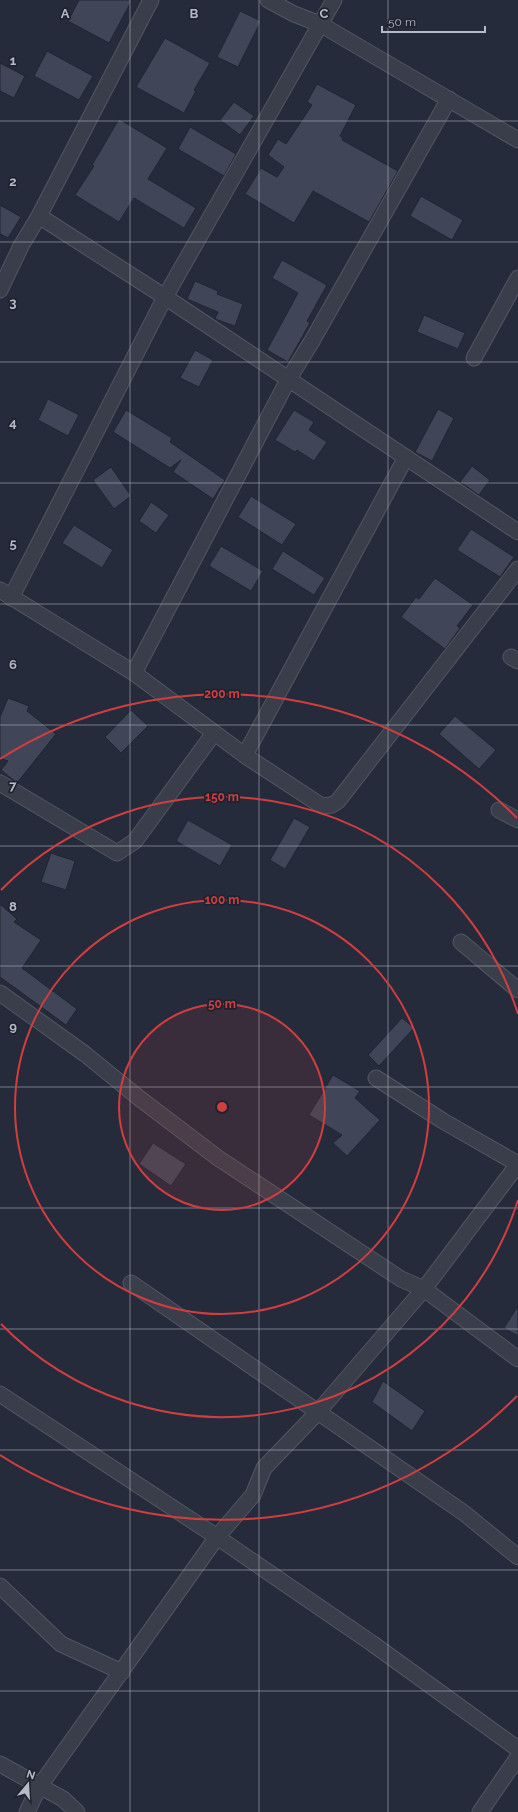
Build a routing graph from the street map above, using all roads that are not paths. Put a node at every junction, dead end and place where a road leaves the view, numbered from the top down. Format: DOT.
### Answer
graph roads {
  1 [pos="151,0"];
  2 [pos="268,0"];
  3 [pos="334,0"];
  4 [pos="320,24"];
  5 [pos="450,100"];
  6 [pos="518,140"];
  7 [pos="39,216"];
  8 [pos="518,278"];
  9 [pos="0,290"];
  10 [pos="165,297"];
  11 [pos="474,358"];
  12 [pos="288,380"];
  13 [pos="406,457"];
  14 [pos="518,532"];
  15 [pos="518,568"];
  16 [pos="6,594"];
  17 [pos="134,673"];
  18 [pos="214,733"];
  19 [pos="245,756"];
  20 [pos="0,783"];
  21 [pos="499,810"];
  22 [pos="518,820"];
  23 [pos="461,942"];
  24 [pos="518,990"];
  25 [pos="0,993"];
  26 [pos="376,1078"];
  27 [pos="518,1164"];
  28 [pos="131,1283"];
  29 [pos="424,1289"];
  30 [pos="518,1359"];
  31 [pos="0,1394"];
  32 [pos="318,1412"];
  33 [pos="217,1537"];
  34 [pos="518,1558"];
  35 [pos="0,1586"];
  36 [pos="122,1672"];
  37 [pos="518,1749"];
  38 [pos="518,1757"];
  39 [pos="0,1764"];
  40 [pos="39,1787"];
  41 [pos="27,1812"];
  42 [pos="77,1812"];
  43 [pos="480,1812"];
  1 -- 7 [label="street"];
  2 -- 4 [label="street"];
  3 -- 4 [label="street"];
  4 -- 5 [label="street"];
  4 -- 10 [label="street"];
  5 -- 6 [label="street"];
  5 -- 12 [label="street"];
  7 -- 9 [label="street"];
  7 -- 10 [label="street"];
  8 -- 11 [label="street"];
  10 -- 12 [label="street"];
  10 -- 16 [label="street"];
  12 -- 13 [label="street"];
  12 -- 17 [label="street"];
  13 -- 14 [label="street"];
  13 -- 19 [label="street"];
  15 -- 19 [label="street"];
  16 -- 17 [label="street"];
  17 -- 18 [label="street"];
  18 -- 19 [label="street"];
  18 -- 20 [label="street"];
  21 -- 22 [label="street"];
  23 -- 24 [label="street"];
  25 -- 29 [label="street"];
  26 -- 27 [label="street"];
  27 -- 29 [label="street"];
  28 -- 32 [label="street"];
  29 -- 30 [label="street"];
  29 -- 32 [label="street"];
  31 -- 33 [label="street"];
  32 -- 33 [label="street"];
  32 -- 34 [label="street"];
  33 -- 36 [label="street"];
  33 -- 37 [label="street"];
  35 -- 36 [label="street"];
  36 -- 40 [label="street"];
  38 -- 43 [label="street"];
  39 -- 40 [label="street"];
  40 -- 41 [label="street"];
  40 -- 42 [label="street"];
}
